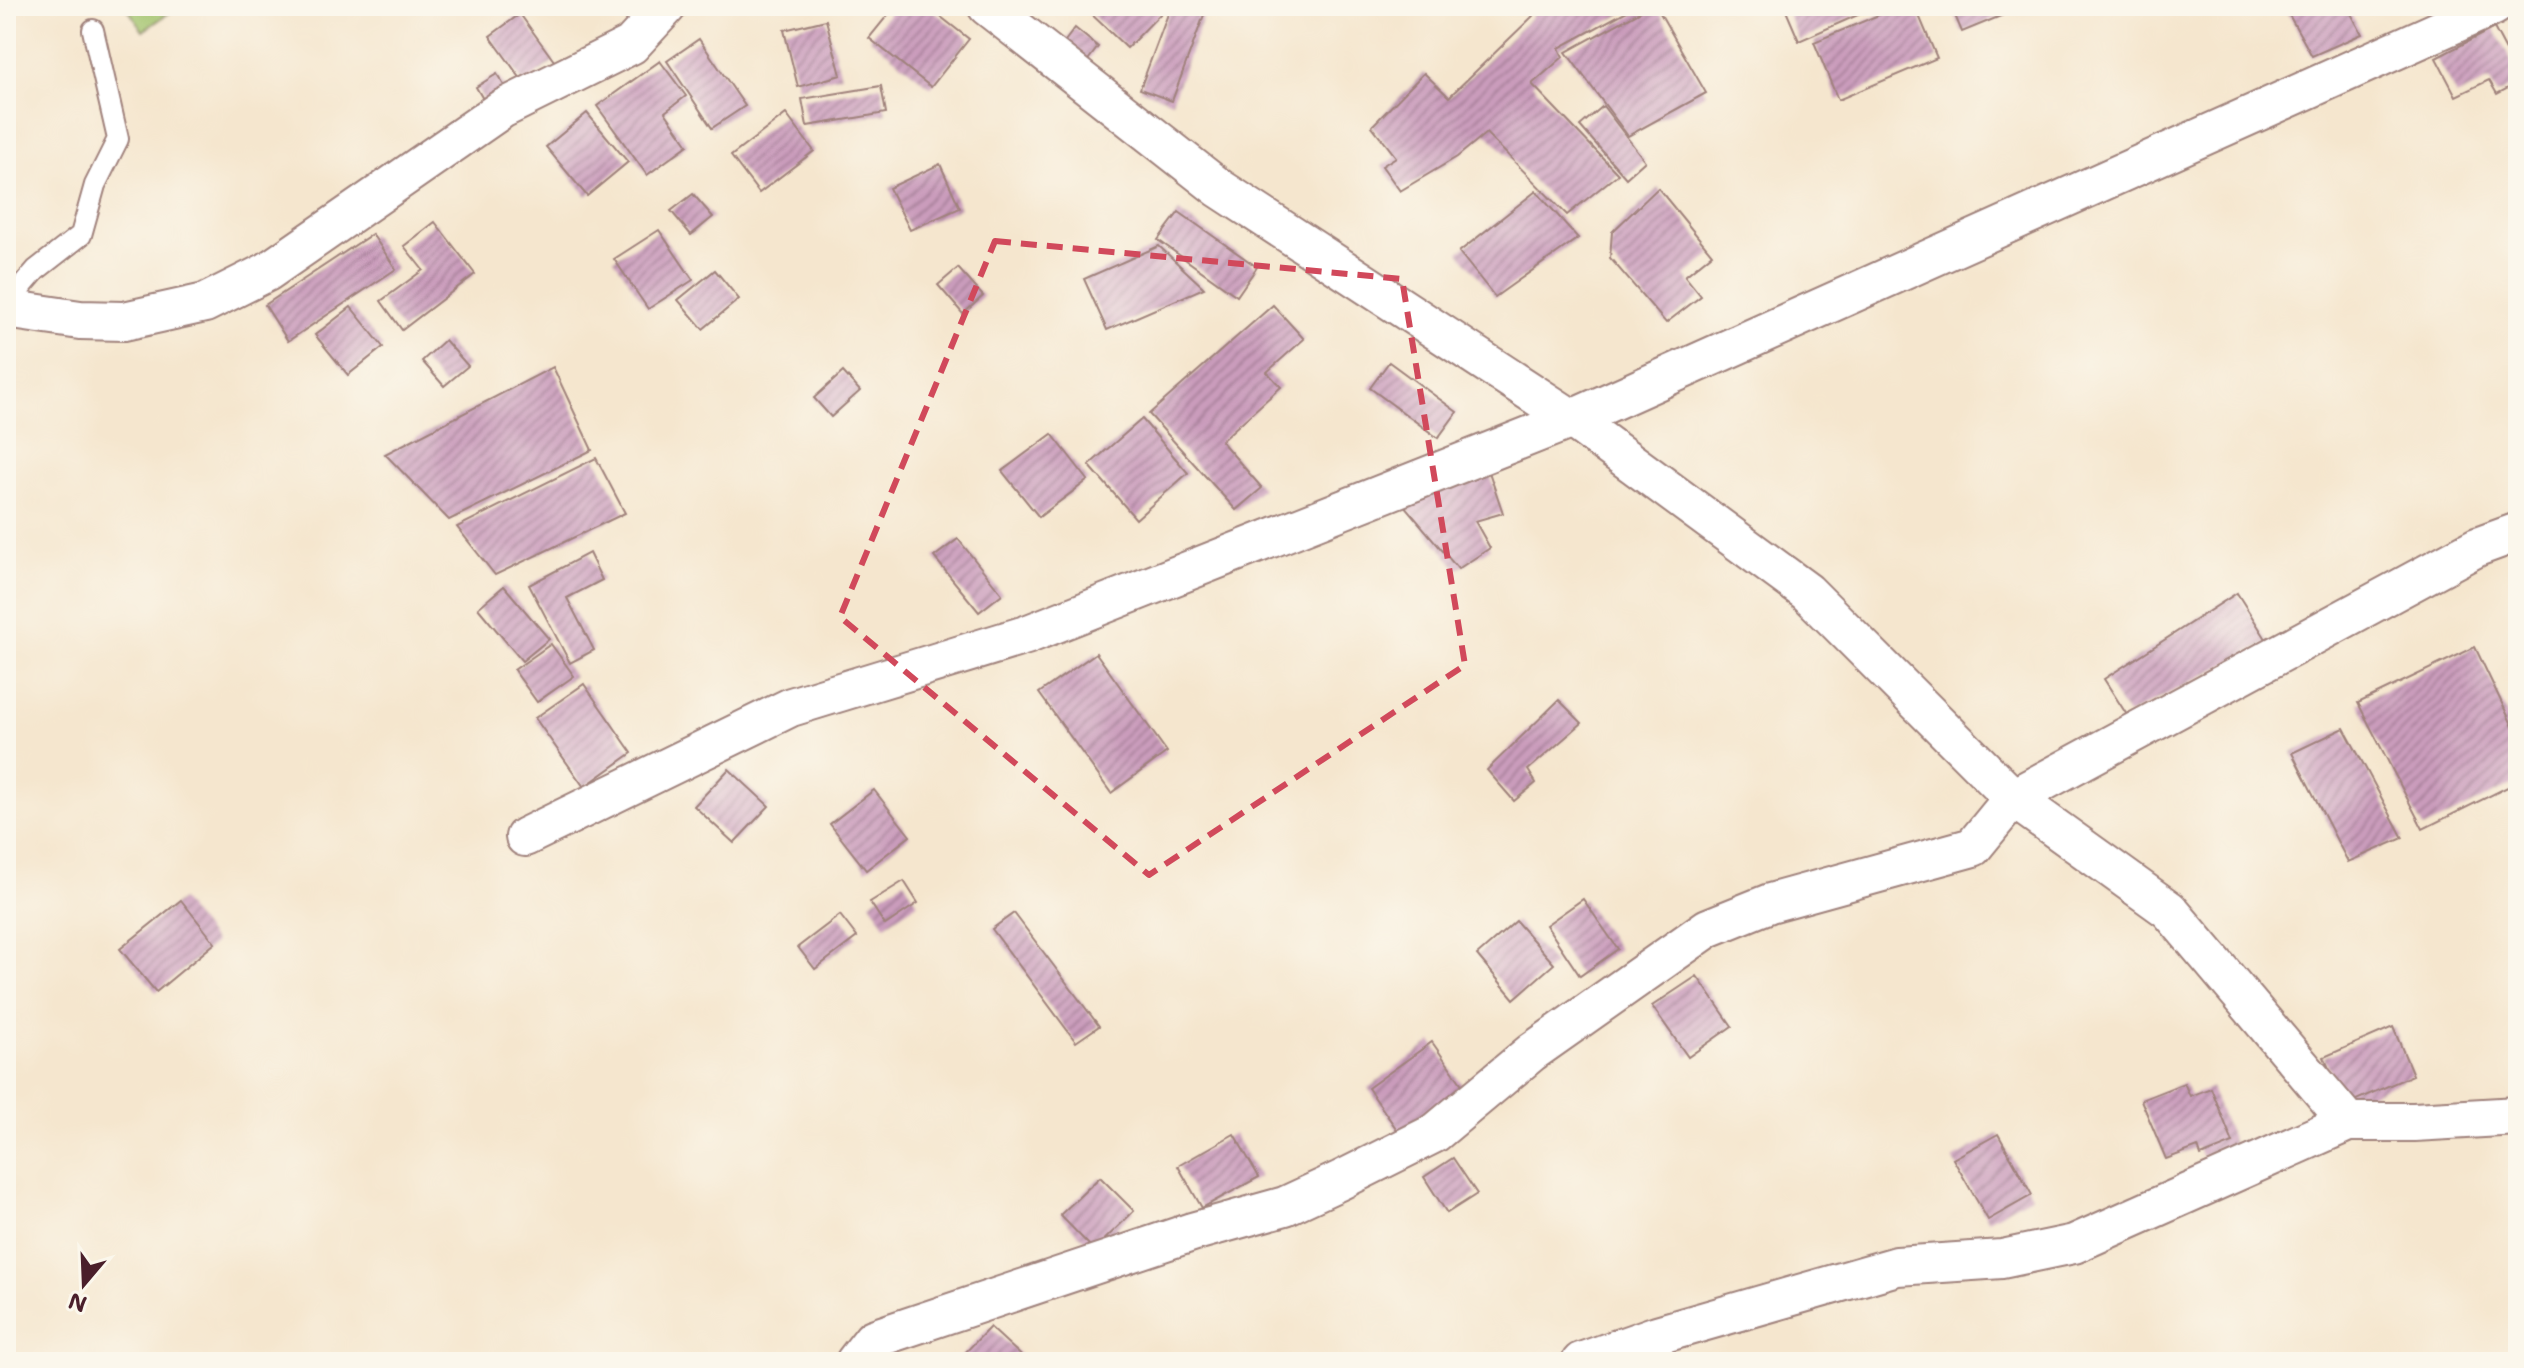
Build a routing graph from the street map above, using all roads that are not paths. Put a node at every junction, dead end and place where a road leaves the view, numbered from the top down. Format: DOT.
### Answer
graph roads {
  1 [pos="667,6"];
  2 [pos="987,6"];
  3 [pos="2494,6"];
  4 [pos="93,30"];
  5 [pos="6,307"];
  6 [pos="1572,419"];
  7 [pos="2518,532"];
  8 [pos="2013,798"];
  9 [pos="525,837"];
  10 [pos="2518,1116"];
  11 [pos="2348,1122"];
  12 [pos="855,1362"];
  13 [pos="1581,1362"];
  1 -- 5 [label="street"];
  2 -- 6 [label="street"];
  3 -- 6 [label="street"];
  4 -- 5 [label="lane"];
  6 -- 8 [label="street"];
  6 -- 9 [label="street"];
  7 -- 8 [label="street"];
  8 -- 11 [label="street"];
  8 -- 12 [label="street"];
  10 -- 11 [label="street"];
  11 -- 13 [label="street"];
}
